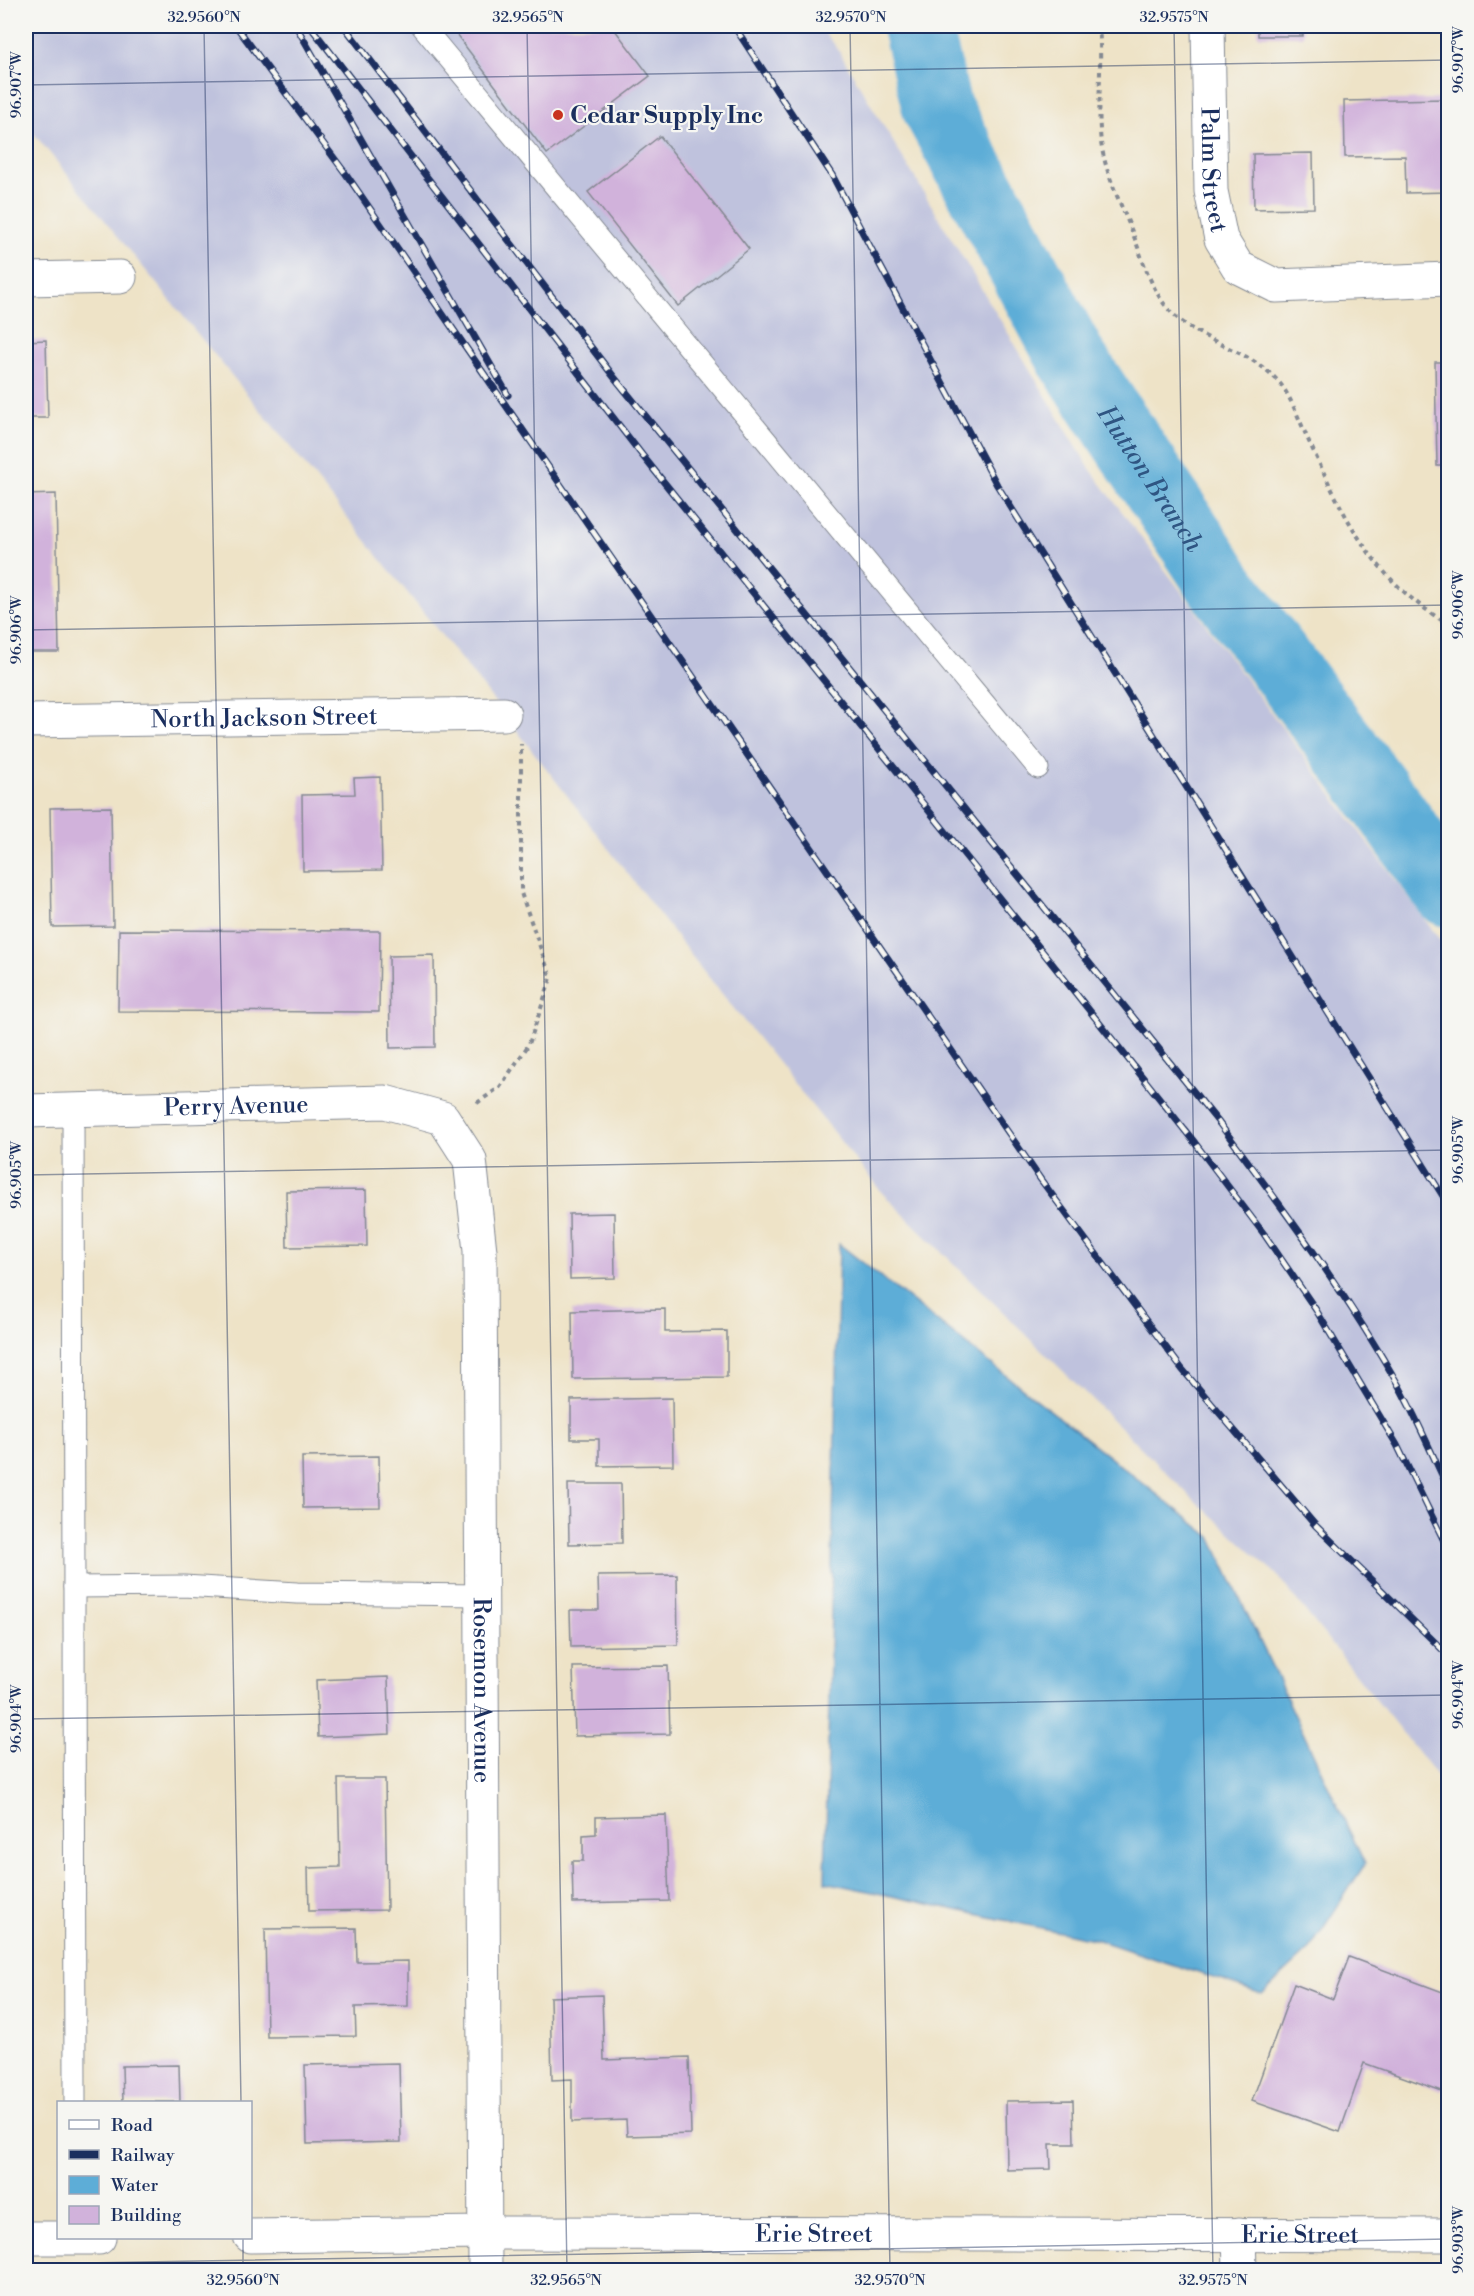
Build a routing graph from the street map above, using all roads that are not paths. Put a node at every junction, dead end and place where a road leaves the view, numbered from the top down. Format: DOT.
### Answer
graph roads {
  1 [pos="422,26"];
  2 [pos="1208,26"];
  3 [pos="120,278"];
  4 [pos="26,279"];
  5 [pos="1449,279"];
  6 [pos="504,714"];
  7 [pos="26,721"];
  8 [pos="1038,768"];
  9 [pos="73,1110"];
  10 [pos="26,1111"];
  11 [pos="445,1121"];
  12 [pos="74,1587"];
  13 [pos="482,1595"];
  14 [pos="75,2101"];
  15 [pos="484,2233"];
  16 [pos="1239,2234"];
  17 [pos="1449,2235"];
  18 [pos="252,2236"];
  19 [pos="26,2238"];
  20 [pos="57,2238"];
  21 [pos="485,2271"];
  22 [pos="1240,2271"];
  1 -- 8 [label="lane"];
  2 -- 5 [label="street, Palm Street"];
  3 -- 4 [label="street"];
  6 -- 7 [label="street, North Jackson Street"];
  9 -- 10 [label="street, Perry Avenue"];
  9 -- 11 [label="street, Perry Avenue"];
  9 -- 12 [label="lane"];
  11 -- 13 [label="street, Rosemon Avenue"];
  12 -- 13 [label="lane"];
  12 -- 14 [label="lane"];
  13 -- 15 [label="street, Rosemon Avenue"];
  15 -- 16 [label="street, Erie Street"];
  15 -- 18 [label="street, Erie Street"];
  15 -- 21 [label="street, Rosemon Avenue"];
  16 -- 17 [label="street, Erie Street"];
  16 -- 22 [label="street"];
  19 -- 20 [label="street"];
}
